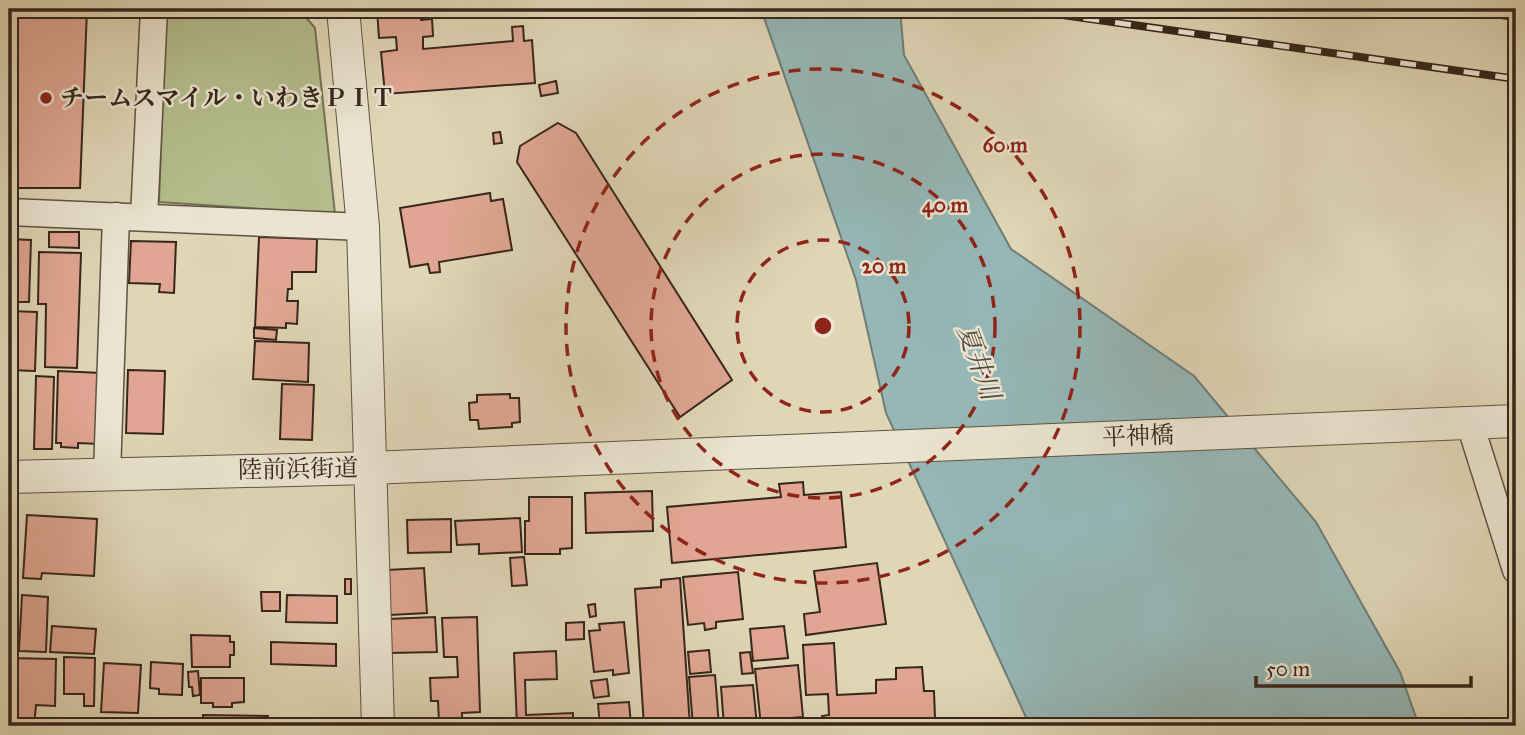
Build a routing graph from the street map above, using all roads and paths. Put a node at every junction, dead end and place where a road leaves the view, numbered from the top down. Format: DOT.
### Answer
graph roads {
  1 [pos="154,9"];
  2 [pos="343,9"];
  3 [pos="9,212"];
  4 [pos="116,216"];
  5 [pos="144,218"];
  6 [pos="363,227"];
  7 [pos="1516,421"];
  8 [pos="1461,424"];
  9 [pos="370,468"];
  10 [pos="107,474"];
  11 [pos="9,477"];
  12 [pos="1516,570"];
  13 [pos="378,726"];
  1 -- 5 [label="street"];
  2 -- 6 [label="street"];
  3 -- 4 [label="street"];
  4 -- 5 [label="street"];
  4 -- 10 [label="street"];
  5 -- 6 [label="street"];
  6 -- 9 [label="street"];
  7 -- 8 [label="street, 平神橋"];
  8 -- 9 [label="street, 平神橋"];
  8 -- 12 [label="street"];
  9 -- 10 [label="street, 陸前浜街道"];
  9 -- 13 [label="street, 陸前浜街道"];
  10 -- 11 [label="street, 陸前浜街道"];
}
